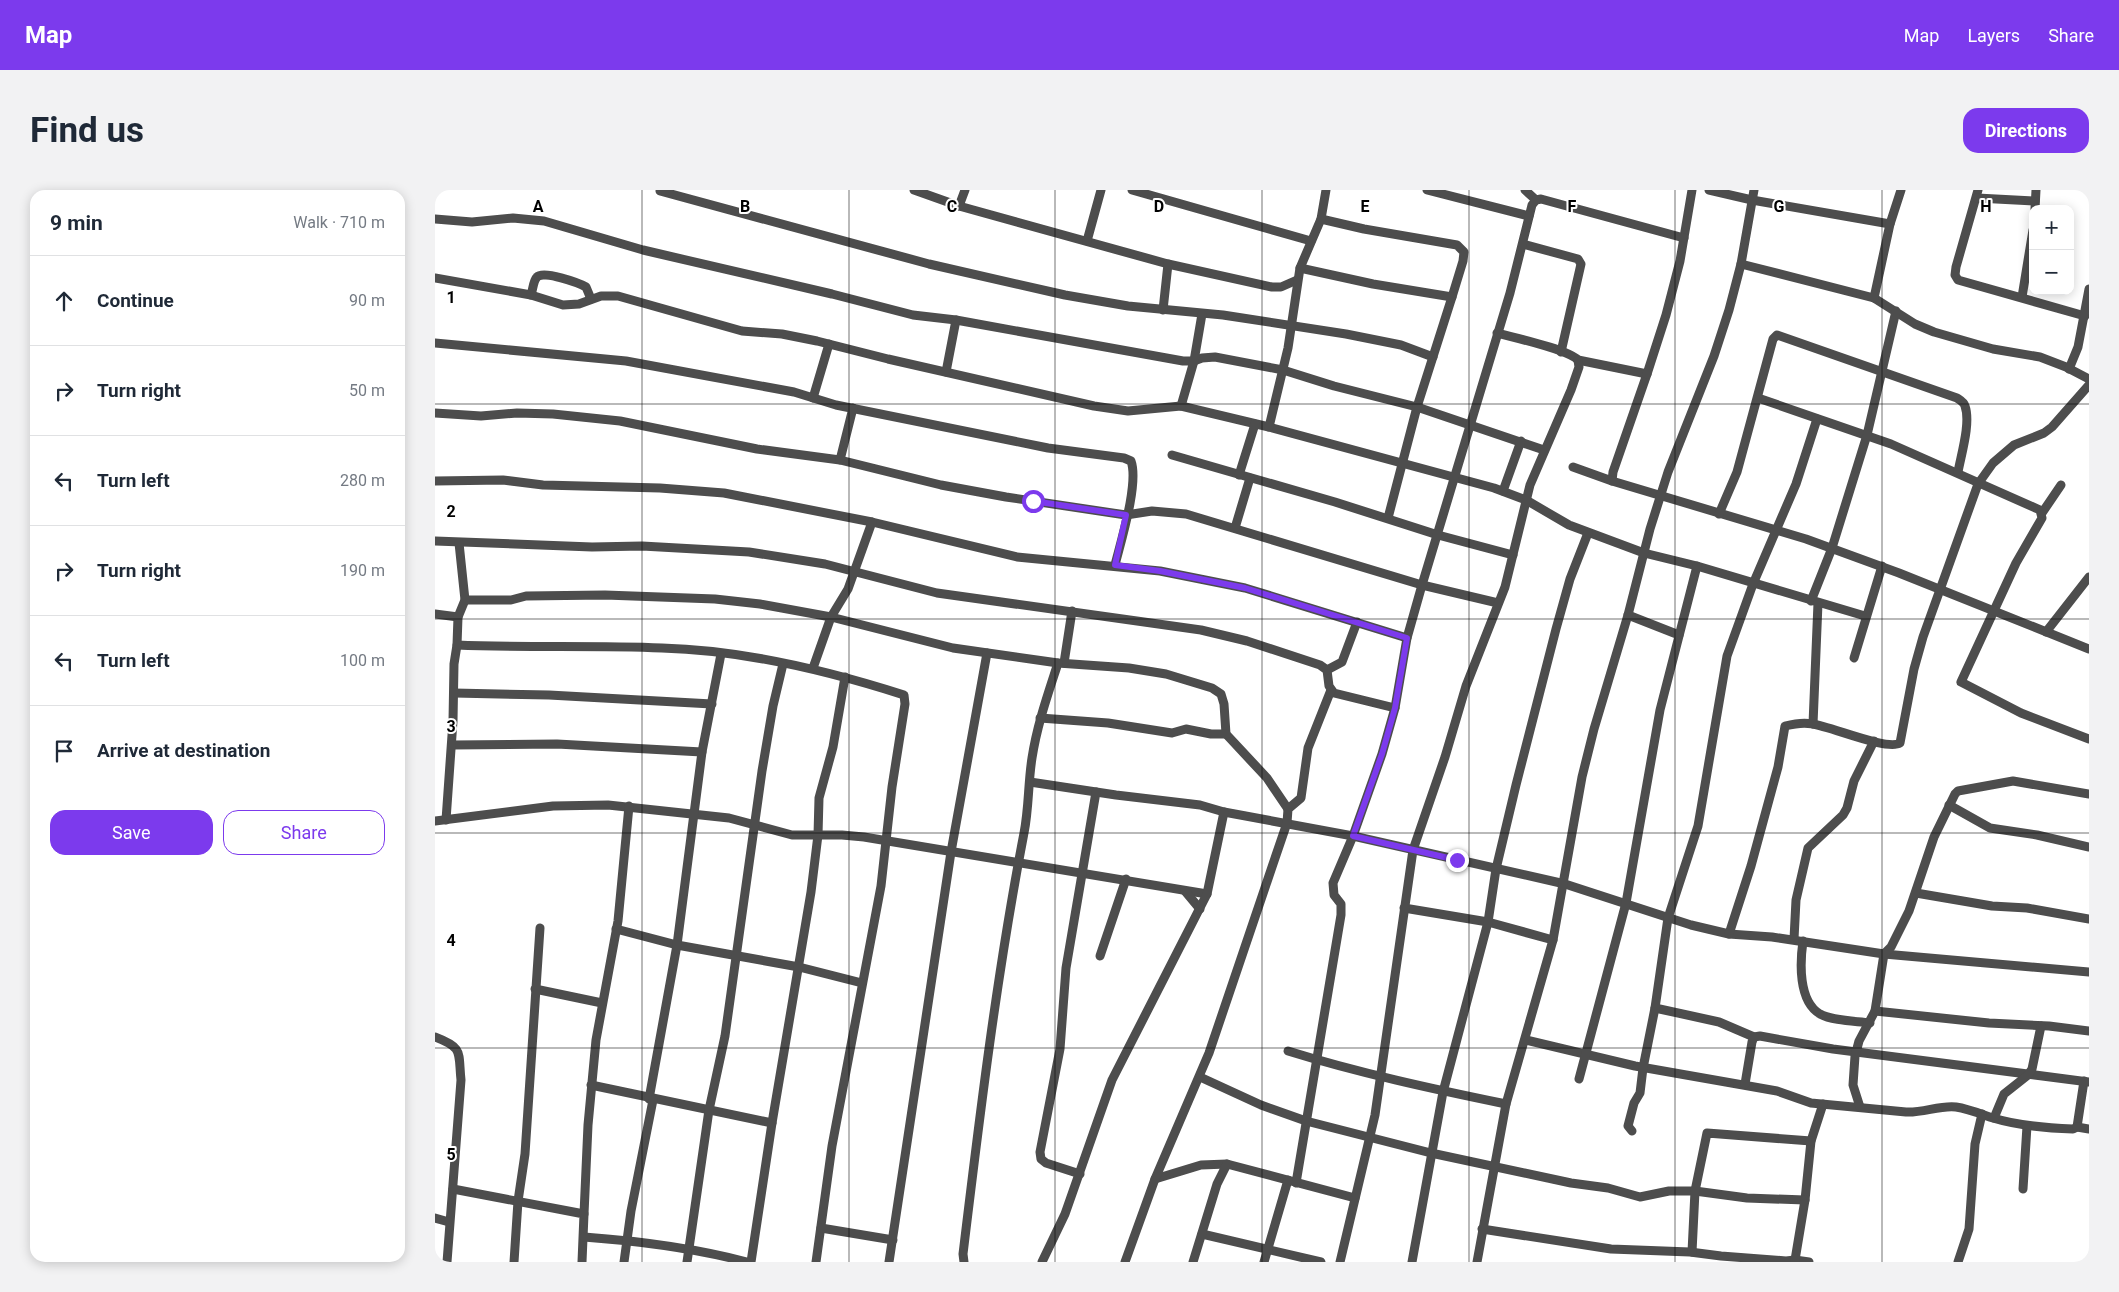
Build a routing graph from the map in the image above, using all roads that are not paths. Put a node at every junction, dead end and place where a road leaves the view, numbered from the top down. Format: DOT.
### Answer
graph roads {
  1 [pos="914,190"];
  2 [pos="965,190"];
  3 [pos="1101,190"];
  4 [pos="1132,190"];
  5 [pos="1326,190"];
  6 [pos="1427,190"];
  7 [pos="1525,190"];
  8 [pos="1691,190"];
  9 [pos="1709,190"];
  10 [pos="1754,190"];
  11 [pos="1901,190"];
  12 [pos="2036,190"];
  13 [pos="660,191"];
  14 [pos="1977,194"];
  15 [pos="1536,200"];
  16 [pos="1752,200"];
  17 [pos="2035,205"];
  18 [pos="959,206"];
  19 [pos="1529,216"];
  20 [pos="435,219"];
  21 [pos="1321,219"];
  22 [pos="1890,224"];
  23 [pos="1684,238"];
  24 [pos="1087,241"];
  25 [pos="1311,241"];
  26 [pos="1523,244"];
  27 [pos="2030,250"];
  28 [pos="1168,264"];
  29 [pos="1741,264"];
  30 [pos="1300,268"];
  31 [pos="435,278"];
  32 [pos="1297,280"];
  33 [pos="2089,289"];
  34 [pos="531,295"];
  35 [pos="1452,297"];
  36 [pos="2022,297"];
  37 [pos="1874,298"];
  38 [pos="591,299"];
  39 [pos="1163,310"];
  40 [pos="1896,311"];
  41 [pos="1202,314"];
  42 [pos="2085,316"];
  43 [pos="956,320"];
  44 [pos="1292,326"];
  45 [pos="2086,327"];
  46 [pos="1497,333"];
  47 [pos="435,343"];
  48 [pos="829,344"];
  49 [pos="1561,352"];
  50 [pos="1433,357"];
  51 [pos="1578,360"];
  52 [pos="1194,361"];
  53 [pos="2069,369"];
  54 [pos="1283,370"];
  55 [pos="946,372"];
  56 [pos="1883,372"];
  57 [pos="1647,374"];
  58 [pos="2089,379"];
  59 [pos="2089,385"];
  60 [pos="813,398"];
  61 [pos="1757,398"];
  62 [pos="1181,406"];
  63 [pos="1417,407"];
  64 [pos="853,408"];
  65 [pos="435,413"];
  66 [pos="1817,419"];
  67 [pos="1255,424"];
  68 [pos="1470,424"];
  69 [pos="1269,427"];
  70 [pos="1867,435"];
  71 [pos="1521,441"];
  72 [pos="1544,450"];
  73 [pos="1171,455"];
  74 [pos="841,460"];
  75 [pos="1403,465"];
  76 [pos="1573,467"];
  77 [pos="1958,472"];
  78 [pos="1239,474"];
  79 [pos="1250,478"];
  80 [pos="1455,478"];
  81 [pos="435,481"];
  82 [pos="1612,481"];
  83 [pos="1978,484"];
  84 [pos="2061,484"];
  85 [pos="1503,491"];
  86 [pos="1660,496"];
  87 [pos="1526,500"];
  88 [pos="2042,513"];
  89 [pos="1719,514"];
  90 [pos="1126,515"];
  91 [pos="1388,518"];
  92 [pos="872,522"];
  93 [pos="1235,528"];
  94 [pos="1775,530"];
  95 [pos="1588,533"];
  96 [pos="1438,535"];
  97 [pos="435,541"];
  98 [pos="459,543"];
  99 [pos="1832,548"];
  100 [pos="1644,553"];
  101 [pos="1513,556"];
  102 [pos="1115,565"];
  103 [pos="1697,566"];
  104 [pos="1882,566"];
  105 [pos="854,571"];
  106 [pos="2089,577"];
  107 [pos="1753,584"];
  108 [pos="1421,585"];
  109 [pos="1941,590"];
  110 [pos="465,600"];
  111 [pos="1814,602"];
  112 [pos="1498,603"];
  113 [pos="1072,611"];
  114 [pos="1994,612"];
  115 [pos="435,614"];
  116 [pos="1629,615"];
  117 [pos="1865,616"];
  118 [pos="831,617"];
  119 [pos="458,618"];
  120 [pos="1357,622"];
  121 [pos="2046,632"];
  122 [pos="1679,635"];
  123 [pos="1407,638"];
  124 [pos="457,645"];
  125 [pos="2089,649"];
  126 [pos="987,653"];
  127 [pos="721,654"];
  128 [pos="1854,658"];
  129 [pos="1061,663"];
  130 [pos="783,664"];
  131 [pos="813,668"];
  132 [pos="1327,670"];
  133 [pos="845,678"];
  134 [pos="1331,690"];
  135 [pos="454,693"];
  136 [pos="712,704"];
  137 [pos="1395,708"];
  138 [pos="1040,718"];
  139 [pos="1813,724"];
  140 [pos="1226,734"];
  141 [pos="2089,739"];
  142 [pos="1874,741"];
  143 [pos="452,744"];
  144 [pos="702,752"];
  145 [pos="1030,782"];
  146 [pos="1096,792"];
  147 [pos="2089,794"];
  148 [pos="1949,805"];
  149 [pos="629,806"];
  150 [pos="1288,809"];
  151 [pos="1224,812"];
  152 [pos="693,813"];
  153 [pos="446,820"];
  154 [pos="435,821"];
  155 [pos="1287,823"];
  156 [pos="754,825"];
  157 [pos="818,835"];
  158 [pos="1353,836"];
  159 [pos="885,841"];
  160 [pos="2089,847"];
  161 [pos="1413,850"];
  162 [pos="951,852"];
  163 [pos="1018,863"];
  164 [pos="1496,869"];
  165 [pos="1082,875"];
  166 [pos="1125,879"];
  167 [pos="1565,884"];
  168 [pos="1185,891"];
  169 [pos="1916,893"];
  170 [pos="1207,894"];
  171 [pos="1626,903"];
  172 [pos="1200,908"];
  173 [pos="1405,908"];
  174 [pos="1668,918"];
  175 [pos="2089,919"];
  176 [pos="1487,922"];
  177 [pos="540,928"];
  178 [pos="617,930"];
  179 [pos="1729,934"];
  180 [pos="1553,940"];
  181 [pos="1798,940"];
  182 [pos="677,945"];
  183 [pos="1883,954"];
  184 [pos="736,955"];
  185 [pos="1100,956"];
  186 [pos="799,967"];
  187 [pos="2089,972"];
  188 [pos="862,983"];
  189 [pos="535,989"];
  190 [pos="602,1003"];
  191 [pos="1655,1008"];
  192 [pos="1875,1011"];
  193 [pos="1870,1023"];
  194 [pos="2041,1026"];
  195 [pos="2089,1031"];
  196 [pos="435,1037"];
  197 [pos="1754,1037"];
  198 [pos="1526,1040"];
  199 [pos="1288,1051"];
  200 [pos="1856,1052"];
  201 [pos="1585,1054"];
  202 [pos="1316,1060"];
  203 [pos="1643,1068"];
  204 [pos="1381,1075"];
  205 [pos="2028,1075"];
  206 [pos="1200,1077"];
  207 [pos="1579,1079"];
  208 [pos="2086,1082"];
  209 [pos="1745,1084"];
  210 [pos="591,1086"];
  211 [pos="1443,1092"];
  212 [pos="651,1099"];
  213 [pos="1506,1104"];
  214 [pos="1823,1104"];
  215 [pos="1860,1108"];
  216 [pos="709,1110"];
  217 [pos="1982,1114"];
  218 [pos="1994,1118"];
  219 [pos="1306,1121"];
  220 [pos="772,1123"];
  221 [pos="2027,1126"];
  222 [pos="2077,1127"];
  223 [pos="2089,1129"];
  224 [pos="1632,1130"];
  225 [pos="1369,1138"];
  226 [pos="1811,1141"];
  227 [pos="1431,1154"];
  228 [pos="1227,1164"];
  229 [pos="1494,1166"];
  230 [pos="1080,1174"];
  231 [pos="1155,1179"];
  232 [pos="1292,1181"];
  233 [pos="453,1189"];
  234 [pos="2023,1189"];
  235 [pos="1695,1191"];
  236 [pos="1355,1198"];
  237 [pos="1805,1200"];
  238 [pos="518,1201"];
  239 [pos="584,1214"];
  240 [pos="435,1218"];
  241 [pos="449,1222"];
  242 [pos="821,1228"];
  243 [pos="1482,1229"];
  244 [pos="1202,1234"];
  245 [pos="584,1237"];
  246 [pos="627,1240"];
  247 [pos="893,1240"];
  248 [pos="1268,1248"];
  249 [pos="689,1250"];
  250 [pos="1692,1252"];
  251 [pos="1795,1260"];
  252 [pos="447,1262"];
  253 [pos="514,1262"];
  254 [pos="582,1262"];
  255 [pos="624,1262"];
  256 [pos="687,1262"];
  257 [pos="749,1262"];
  258 [pos="816,1262"];
  259 [pos="889,1262"];
  260 [pos="965,1262"];
  261 [pos="1042,1262"];
  262 [pos="1125,1262"];
  263 [pos="1193,1262"];
  264 [pos="1264,1262"];
  265 [pos="1321,1262"];
  266 [pos="1340,1262"];
  267 [pos="1412,1262"];
  268 [pos="1477,1262"];
  269 [pos="1809,1262"];
  270 [pos="1958,1262"];
  1 -- 18 [label="street"];
  2 -- 18 [label="street"];
  3 -- 24 [label="street"];
  4 -- 25 [label="street"];
  5 -- 21 [label="street"];
  6 -- 19 [label="street"];
  7 -- 15 [label="street"];
  8 -- 23 [label="street"];
  9 -- 16 [label="street"];
  10 -- 16 [label="street"];
  11 -- 22 [label="street"];
  12 -- 17 [label="street"];
  13 -- 39 [label="street"];
  14 -- 17 [label="street"];
  14 -- 36 [label="street"];
  15 -- 19 [label="street"];
  15 -- 23 [label="street"];
  16 -- 22 [label="street"];
  16 -- 29 [label="street"];
  18 -- 24 [label="street"];
  19 -- 26 [label="street"];
  20 -- 43 [label="street"];
  21 -- 25 [label="street"];
  21 -- 35 [label="street"];
  22 -- 37 [label="street"];
  23 -- 57 [label="street"];
  24 -- 28 [label="street"];
  25 -- 30 [label="street"];
  26 -- 46 [label="street"];
  26 -- 49 [label="street"];
  27 -- 36 [label="street"];
  28 -- 32 [label="street"];
  28 -- 39 [label="street"];
  29 -- 37 [label="street"];
  29 -- 86 [label="street"];
  30 -- 32 [label="street"];
  30 -- 35 [label="street"];
  31 -- 34 [label="street"];
  32 -- 44 [label="street"];
  33 -- 42 [label="street"];
  34 -- 38 [label="street"];
  34 -- 38 [label="street"];
  35 -- 50 [label="street"];
  36 -- 42 [label="street"];
  37 -- 40 [label="street"];
  38 -- 48 [label="street"];
  39 -- 41 [label="street"];
  40 -- 53 [label="street"];
  40 -- 56 [label="street"];
  41 -- 44 [label="street"];
  41 -- 52 [label="street"];
  42 -- 45 [label="street"];
  43 -- 52 [label="street"];
  43 -- 55 [label="street"];
  44 -- 50 [label="street"];
  44 -- 54 [label="street"];
  45 -- 53 [label="street"];
  46 -- 49 [label="street"];
  46 -- 68 [label="street"];
  47 -- 60 [label="street"];
  48 -- 55 [label="street"];
  48 -- 60 [label="street"];
  49 -- 51 [label="street"];
  50 -- 63 [label="street"];
  51 -- 57 [label="street"];
  51 -- 72 [label="street"];
  52 -- 54 [label="street"];
  52 -- 62 [label="street"];
  53 -- 58 [label="street"];
  54 -- 63 [label="street"];
  54 -- 69 [label="street"];
  55 -- 62 [label="street"];
  56 -- 61 [label="street"];
  56 -- 70 [label="street"];
  56 -- 77 [label="street"];
  57 -- 82 [label="street"];
  59 -- 83 [label="street"];
  60 -- 64 [label="street"];
  61 -- 66 [label="street"];
  61 -- 89 [label="street"];
  62 -- 67 [label="street"];
  63 -- 68 [label="street"];
  63 -- 75 [label="street"];
  64 -- 74 [label="street"];
  64 -- 90 [label="street"];
  65 -- 74 [label="street"];
  66 -- 70 [label="street"];
  66 -- 94 [label="street"];
  67 -- 69 [label="street"];
  67 -- 78 [label="street"];
  68 -- 71 [label="street"];
  68 -- 80 [label="street"];
  69 -- 75 [label="street"];
  70 -- 77 [label="street"];
  70 -- 99 [label="street"];
  71 -- 72 [label="street"];
  71 -- 85 [label="street"];
  72 -- 87 [label="street"];
  73 -- 78 [label="street"];
  74 -- 90 [label="street"];
  75 -- 80 [label="street"];
  75 -- 91 [label="street"];
  76 -- 82 [label="street"];
  77 -- 83 [label="street"];
  78 -- 79 [label="street"];
  79 -- 91 [label="street"];
  79 -- 93 [label="street"];
  80 -- 85 [label="street"];
  80 -- 96 [label="street"];
  81 -- 92 [label="street"];
  82 -- 86 [label="street"];
  83 -- 88 [label="street"];
  83 -- 109 [label="street"];
  84 -- 88 [label="street"];
  85 -- 87 [label="street"];
  86 -- 89 [label="street"];
  86 -- 100 [label="street"];
  87 -- 95 [label="street"];
  87 -- 101 [label="street"];
  88 -- 114 [label="street"];
  89 -- 94 [label="street"];
  90 -- 93 [label="street"];
  90 -- 102 [label="street"];
  91 -- 96 [label="street"];
  92 -- 102 [label="street"];
  92 -- 105 [label="street"];
  93 -- 108 [label="street"];
  94 -- 99 [label="street"];
  94 -- 107 [label="street"];
  95 -- 100 [label="street"];
  95 -- 164 [label="street"];
  96 -- 101 [label="street"];
  96 -- 108 [label="street"];
  97 -- 98 [label="street"];
  98 -- 105 [label="street"];
  98 -- 110 [label="street"];
  99 -- 104 [label="street"];
  99 -- 111 [label="street"];
  100 -- 103 [label="street"];
  100 -- 116 [label="street"];
  101 -- 112 [label="street"];
  102 -- 120 [label="street"];
  103 -- 107 [label="street"];
  103 -- 122 [label="street"];
  104 -- 109 [label="street"];
  104 -- 117 [label="street"];
  105 -- 113 [label="street"];
  105 -- 118 [label="street"];
  106 -- 121 [label="street"];
  107 -- 111 [label="street"];
  107 -- 174 [label="street"];
  108 -- 112 [label="street"];
  108 -- 123 [label="street"];
  109 -- 114 [label="street"];
  109 -- 142 [label="street"];
  110 -- 118 [label="street"];
  110 -- 119 [label="street"];
  111 -- 117 [label="street"];
  111 -- 139 [label="street"];
  112 -- 161 [label="street"];
  113 -- 129 [label="street"];
  113 -- 132 [label="street"];
  114 -- 121 [label="street"];
  114 -- 141 [label="street"];
  115 -- 119 [label="street"];
  116 -- 122 [label="street"];
  116 -- 167 [label="street"];
  117 -- 128 [label="street"];
  118 -- 126 [label="street"];
  118 -- 131 [label="street"];
  119 -- 124 [label="street"];
  120 -- 123 [label="street"];
  120 -- 132 [label="street"];
  121 -- 125 [label="street"];
  122 -- 171 [label="street"];
  123 -- 137 [label="street"];
  124 -- 127 [label="street"];
  124 -- 135 [label="street"];
  126 -- 129 [label="street"];
  126 -- 162 [label="street"];
  127 -- 130 [label="street"];
  127 -- 136 [label="street"];
  129 -- 138 [label="street"];
  129 -- 140 [label="street"];
  130 -- 131 [label="street"];
  130 -- 156 [label="street"];
  131 -- 133 [label="street"];
  132 -- 134 [label="street"];
  133 -- 157 [label="street"];
  133 -- 159 [label="street"];
  134 -- 137 [label="street"];
  134 -- 150 [label="street"];
  135 -- 136 [label="street"];
  135 -- 143 [label="street"];
  136 -- 144 [label="street"];
  137 -- 158 [label="street"];
  138 -- 140 [label="street"];
  138 -- 145 [label="street"];
  139 -- 142 [label="street"];
  139 -- 179 [label="street"];
  140 -- 150 [label="street"];
  142 -- 181 [label="street"];
  143 -- 144 [label="street"];
  143 -- 153 [label="street"];
  144 -- 152 [label="street"];
  145 -- 146 [label="street"];
  145 -- 163 [label="street"];
  146 -- 151 [label="street"];
  146 -- 165 [label="street"];
  147 -- 148 [label="street"];
  148 -- 160 [label="street"];
  148 -- 169 [label="street"];
  149 -- 152 [label="street"];
  149 -- 153 [label="street"];
  149 -- 178 [label="street"];
  150 -- 155 [label="street"];
  151 -- 155 [label="street"];
  151 -- 170 [label="street"];
  152 -- 156 [label="street"];
  152 -- 182 [label="street"];
  153 -- 154 [label="street"];
  155 -- 158 [label="street"];
  155 -- 206 [label="street"];
  156 -- 157 [label="street"];
  156 -- 184 [label="street"];
  157 -- 159 [label="street"];
  157 -- 186 [label="street"];
  158 -- 161 [label="street"];
  158 -- 202 [label="street"];
  159 -- 162 [label="street"];
  159 -- 188 [label="street"];
  161 -- 164 [label="street"];
  161 -- 173 [label="street"];
  162 -- 163 [label="street"];
  162 -- 247 [label="street"];
  163 -- 165 [label="street"];
  163 -- 260 [label="street"];
  164 -- 167 [label="street"];
  164 -- 176 [label="street"];
  165 -- 166 [label="street"];
  165 -- 230 [label="street"];
  166 -- 168 [label="street"];
  166 -- 185 [label="street"];
  167 -- 171 [label="street"];
  167 -- 180 [label="street"];
  168 -- 170 [label="street"];
  168 -- 172 [label="street"];
  169 -- 175 [label="street"];
  169 -- 183 [label="street"];
  170 -- 172 [label="street"];
  171 -- 174 [label="street"];
  171 -- 201 [label="street"];
  172 -- 230 [label="street"];
  173 -- 176 [label="street"];
  173 -- 204 [label="street"];
  174 -- 179 [label="street"];
  174 -- 191 [label="street"];
  176 -- 180 [label="street"];
  176 -- 211 [label="street"];
  177 -- 189 [label="street"];
  178 -- 182 [label="street"];
  178 -- 190 [label="street"];
  179 -- 181 [label="street"];
  180 -- 198 [label="street"];
  181 -- 183 [label="street"];
  181 -- 193 [label="street"];
  182 -- 184 [label="street"];
  182 -- 212 [label="street"];
  183 -- 187 [label="street"];
  183 -- 192 [label="street"];
  184 -- 186 [label="street"];
  184 -- 216 [label="street"];
  186 -- 188 [label="street"];
  186 -- 220 [label="street"];
  188 -- 242 [label="street"];
  189 -- 190 [label="street"];
  189 -- 238 [label="street"];
  190 -- 210 [label="street"];
  191 -- 197 [label="street"];
  191 -- 203 [label="street"];
  192 -- 193 [label="street"];
  192 -- 194 [label="street"];
  193 -- 200 [label="street"];
  194 -- 195 [label="street"];
  194 -- 205 [label="street"];
  196 -- 233 [label="street"];
  197 -- 200 [label="street"];
  197 -- 209 [label="street"];
  198 -- 201 [label="street"];
  198 -- 213 [label="street"];
  199 -- 202 [label="street"];
  200 -- 205 [label="street"];
  200 -- 215 [label="street"];
  201 -- 203 [label="street"];
  201 -- 207 [label="street"];
  202 -- 204 [label="street"];
  202 -- 219 [label="street"];
  203 -- 209 [label="street"];
  203 -- 224 [label="street"];
  204 -- 211 [label="street"];
  204 -- 225 [label="street"];
  205 -- 208 [label="street"];
  205 -- 218 [label="street"];
  206 -- 219 [label="street"];
  206 -- 231 [label="street"];
  208 -- 222 [label="street"];
  209 -- 214 [label="street"];
  210 -- 212 [label="street"];
  210 -- 239 [label="street"];
  211 -- 213 [label="street"];
  211 -- 227 [label="street"];
  212 -- 216 [label="street"];
  212 -- 246 [label="street"];
  213 -- 229 [label="street"];
  214 -- 215 [label="street"];
  214 -- 226 [label="street"];
  215 -- 217 [label="street"];
  216 -- 220 [label="street"];
  216 -- 249 [label="street"];
  217 -- 218 [label="street"];
  217 -- 270 [label="street"];
  218 -- 221 [label="street"];
  219 -- 225 [label="street"];
  219 -- 232 [label="street"];
  220 -- 257 [label="street"];
  221 -- 222 [label="street"];
  221 -- 234 [label="street"];
  222 -- 223 [label="street"];
  225 -- 227 [label="street"];
  225 -- 236 [label="street"];
  226 -- 235 [label="street"];
  226 -- 237 [label="street"];
  227 -- 229 [label="street"];
  227 -- 267 [label="street"];
  228 -- 231 [label="street"];
  228 -- 232 [label="street"];
  228 -- 244 [label="street"];
  229 -- 235 [label="street"];
  229 -- 243 [label="street"];
  230 -- 261 [label="street"];
  231 -- 262 [label="street"];
  232 -- 236 [label="street"];
  232 -- 248 [label="street"];
  233 -- 238 [label="street"];
  233 -- 241 [label="street"];
  235 -- 237 [label="street"];
  235 -- 250 [label="street"];
  236 -- 266 [label="street"];
  237 -- 251 [label="street"];
  238 -- 239 [label="street"];
  238 -- 253 [label="street"];
  239 -- 245 [label="street"];
  240 -- 241 [label="street"];
  241 -- 252 [label="street"];
  242 -- 247 [label="street"];
  242 -- 258 [label="street"];
  243 -- 250 [label="street"];
  243 -- 268 [label="street"];
  244 -- 248 [label="street"];
  244 -- 263 [label="street"];
  245 -- 246 [label="street"];
  245 -- 254 [label="street"];
  246 -- 249 [label="street"];
  246 -- 255 [label="street"];
  247 -- 259 [label="street"];
  248 -- 264 [label="street"];
  248 -- 265 [label="street"];
  249 -- 256 [label="street"];
  249 -- 257 [label="street"];
  250 -- 251 [label="street"];
  251 -- 269 [label="street"];
}
